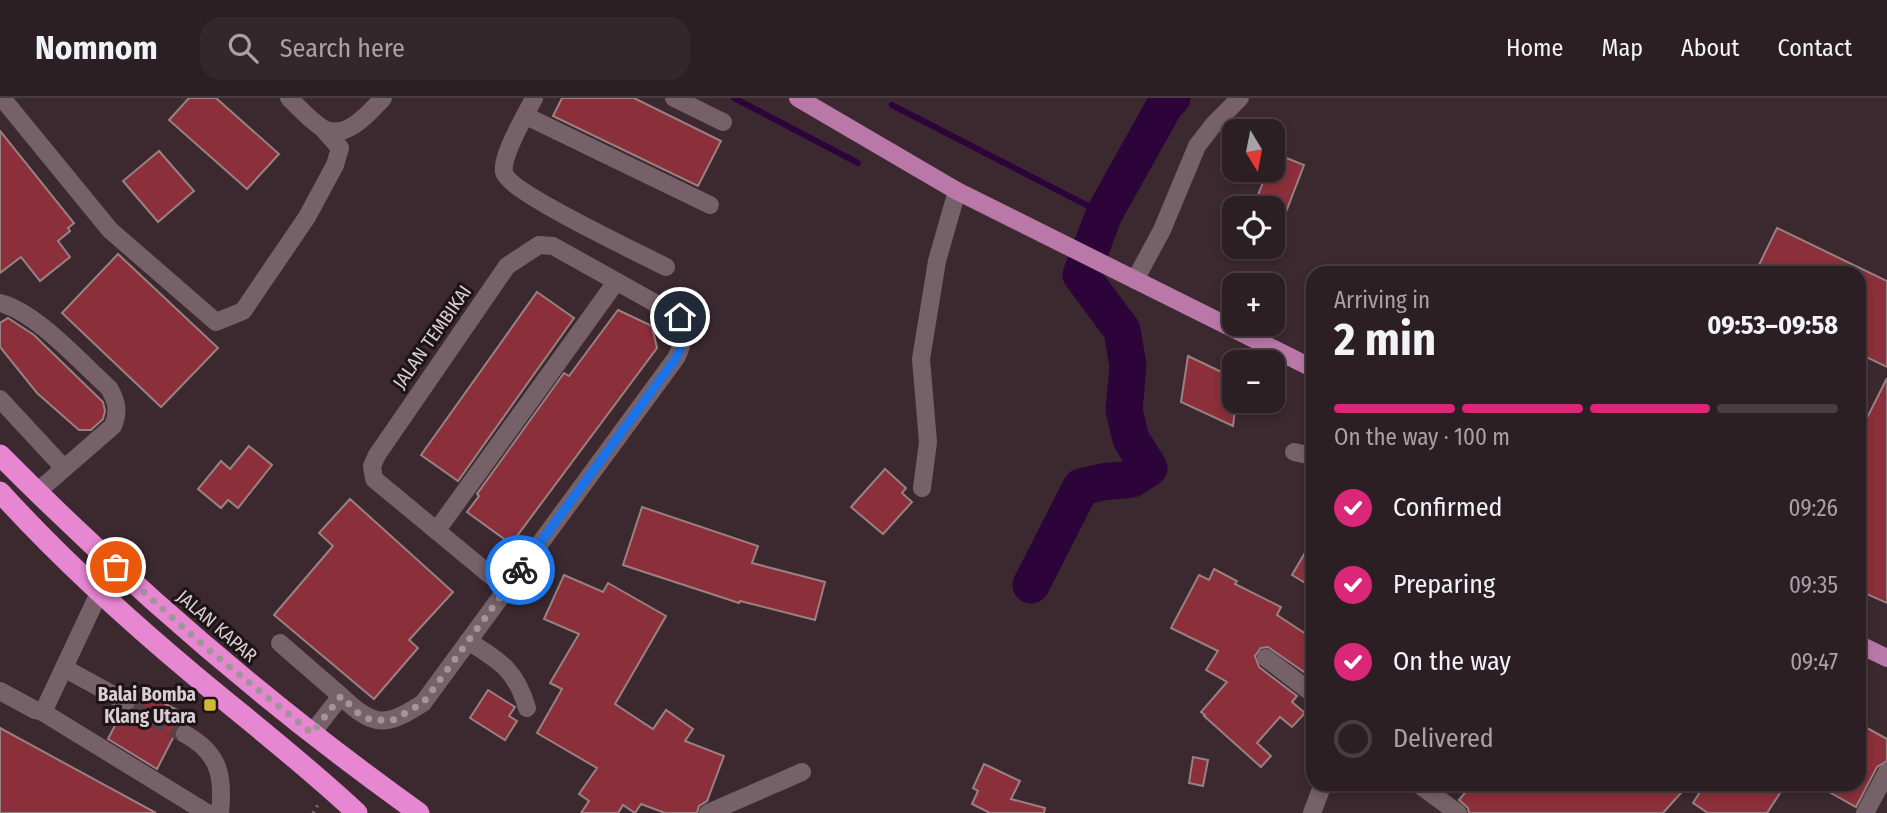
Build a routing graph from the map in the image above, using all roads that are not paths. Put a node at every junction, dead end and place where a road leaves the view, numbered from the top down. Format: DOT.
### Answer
graph roads {
  1 [pos="289,98"];
  2 [pos="383,98"];
  3 [pos="534,98"];
  4 [pos="674,98"];
  5 [pos="798,98"];
  6 [pos="1240,98"];
  7 [pos="3,105"];
  8 [pos="526,117"];
  9 [pos="723,122"];
  10 [pos="324,130"];
  11 [pos="957,191"];
  12 [pos="710,205"];
  13 [pos="666,267"];
  14 [pos="1135,280"];
  15 [pos="616,282"];
  16 [pos="0,303"];
  17 [pos="1306,365"];
  18 [pos="0,398"];
  19 [pos="1294,452"];
  20 [pos="0,455"];
  21 [pos="1306,455"];
  22 [pos="63,467"];
  23 [pos="922,488"];
  24 [pos="0,492"];
  25 [pos="37,492"];
  26 [pos="437,530"];
  27 [pos="507,589"];
  28 [pos="100,591"];
  29 [pos="468,641"];
  30 [pos="280,643"];
  31 [pos="1866,648"];
  32 [pos="1266,658"];
  33 [pos="1887,658"];
  34 [pos="64,668"];
  35 [pos="1306,689"];
  36 [pos="0,691"];
  37 [pos="341,696"];
  38 [pos="126,702"];
  39 [pos="527,708"];
  40 [pos="41,711"];
  41 [pos="312,733"];
  42 [pos="185,734"];
  43 [pos="802,772"];
  44 [pos="1887,772"];
  45 [pos="1320,791"];
  46 [pos="1428,791"];
  47 [pos="207,813"];
  48 [pos="220,813"];
  49 [pos="357,813"];
  50 [pos="419,813"];
  51 [pos="708,813"];
  52 [pos="1312,813"];
  53 [pos="1458,813"];
  54 [pos="1865,813"];
  1 -- 10 [label="street"];
  2 -- 10 [label="street"];
  3 -- 8 [label="street"];
  4 -- 9 [label="street"];
  5 -- 11 [label="main road"];
  6 -- 14 [label="street"];
  7 -- 10 [label="street"];
  8 -- 12 [label="street"];
  8 -- 13 [label="street"];
  11 -- 14 [label="main road"];
  11 -- 23 [label="street"];
  14 -- 17 [label="main road"];
  15 -- 26 [label="street"];
  15 -- 26 [label="street, JALAN TEMBIKAI"];
  15 -- 27 [label="street"];
  16 -- 22 [label="street"];
  18 -- 22 [label="street"];
  19 -- 21 [label="street"];
  20 -- 25 [label="highway, JALAN KAPAR"];
  22 -- 25 [label="street"];
  24 -- 28 [label="highway"];
  25 -- 41 [label="highway, JALAN KAPAR"];
  26 -- 27 [label="street"];
  27 -- 29 [label="street"];
  28 -- 34 [label="street"];
  28 -- 49 [label="highway"];
  29 -- 37 [label="street"];
  29 -- 39 [label="street"];
  30 -- 37 [label="street"];
  31 -- 33 [label="main road"];
  32 -- 35 [label="street"];
  34 -- 38 [label="street"];
  34 -- 40 [label="street"];
  36 -- 40 [label="street"];
  37 -- 41 [label="street"];
  40 -- 47 [label="street"];
  41 -- 50 [label="highway, JALAN KAPAR"];
  42 -- 48 [label="street"];
  43 -- 51 [label="street"];
  44 -- 54 [label="street"];
  45 -- 52 [label="street"];
  46 -- 53 [label="street"];
}
